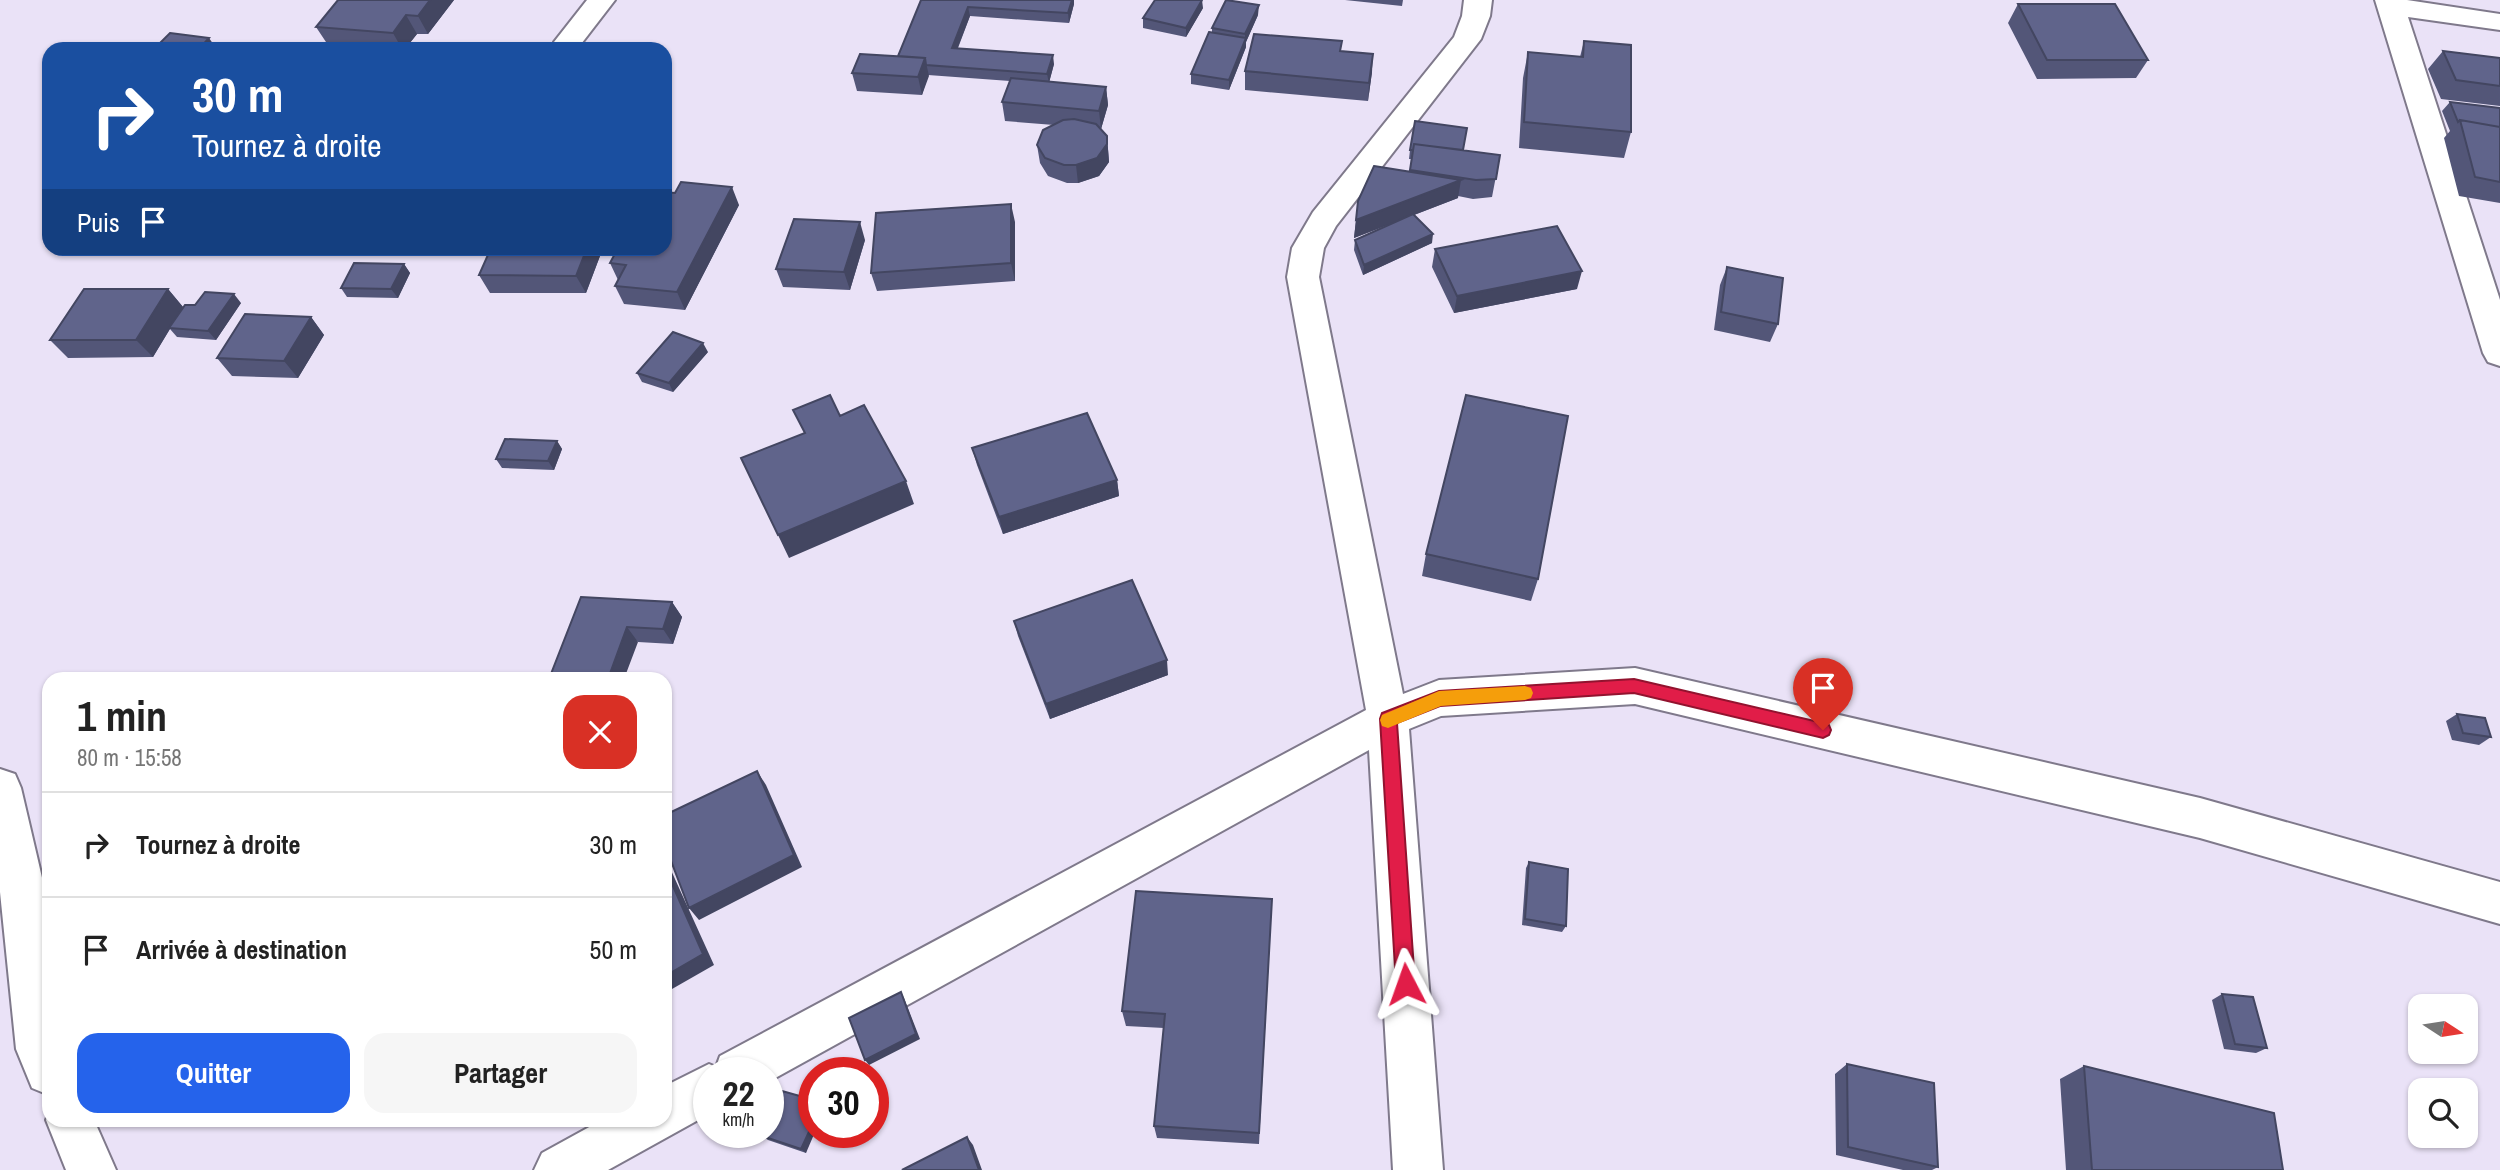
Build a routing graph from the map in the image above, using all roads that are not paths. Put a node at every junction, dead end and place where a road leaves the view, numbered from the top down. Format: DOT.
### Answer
graph roads {
  1 [pos="601,0"];
  2 [pos="1478,0"];
  3 [pos="2390,3"];
  4 [pos="2500,22"];
  5 [pos="568,42"];
  6 [pos="2500,353"];
  7 [pos="1388,719"];
  8 [pos="1,797"];
  9 [pos="2500,903"];
  10 [pos="42,1027"];
  11 [pos="766,1057"];
  12 [pos="693,1097"];
  13 [pos="672,1108"];
  14 [pos="73,1127"];
  15 [pos="638,1127"];
  16 [pos="91,1170"];
  17 [pos="559,1170"];
  18 [pos="1418,1170"];
  1 -- 5 [label="street"];
  2 -- 7 [label="street"];
  3 -- 4 [label="street"];
  3 -- 6 [label="street"];
  7 -- 9 [label="street"];
  7 -- 11 [label="street"];
  7 -- 18 [label="street"];
  8 -- 10 [label="street"];
  12 -- 13 [label="street"];
  14 -- 16 [label="street"];
  15 -- 17 [label="street"];
}
